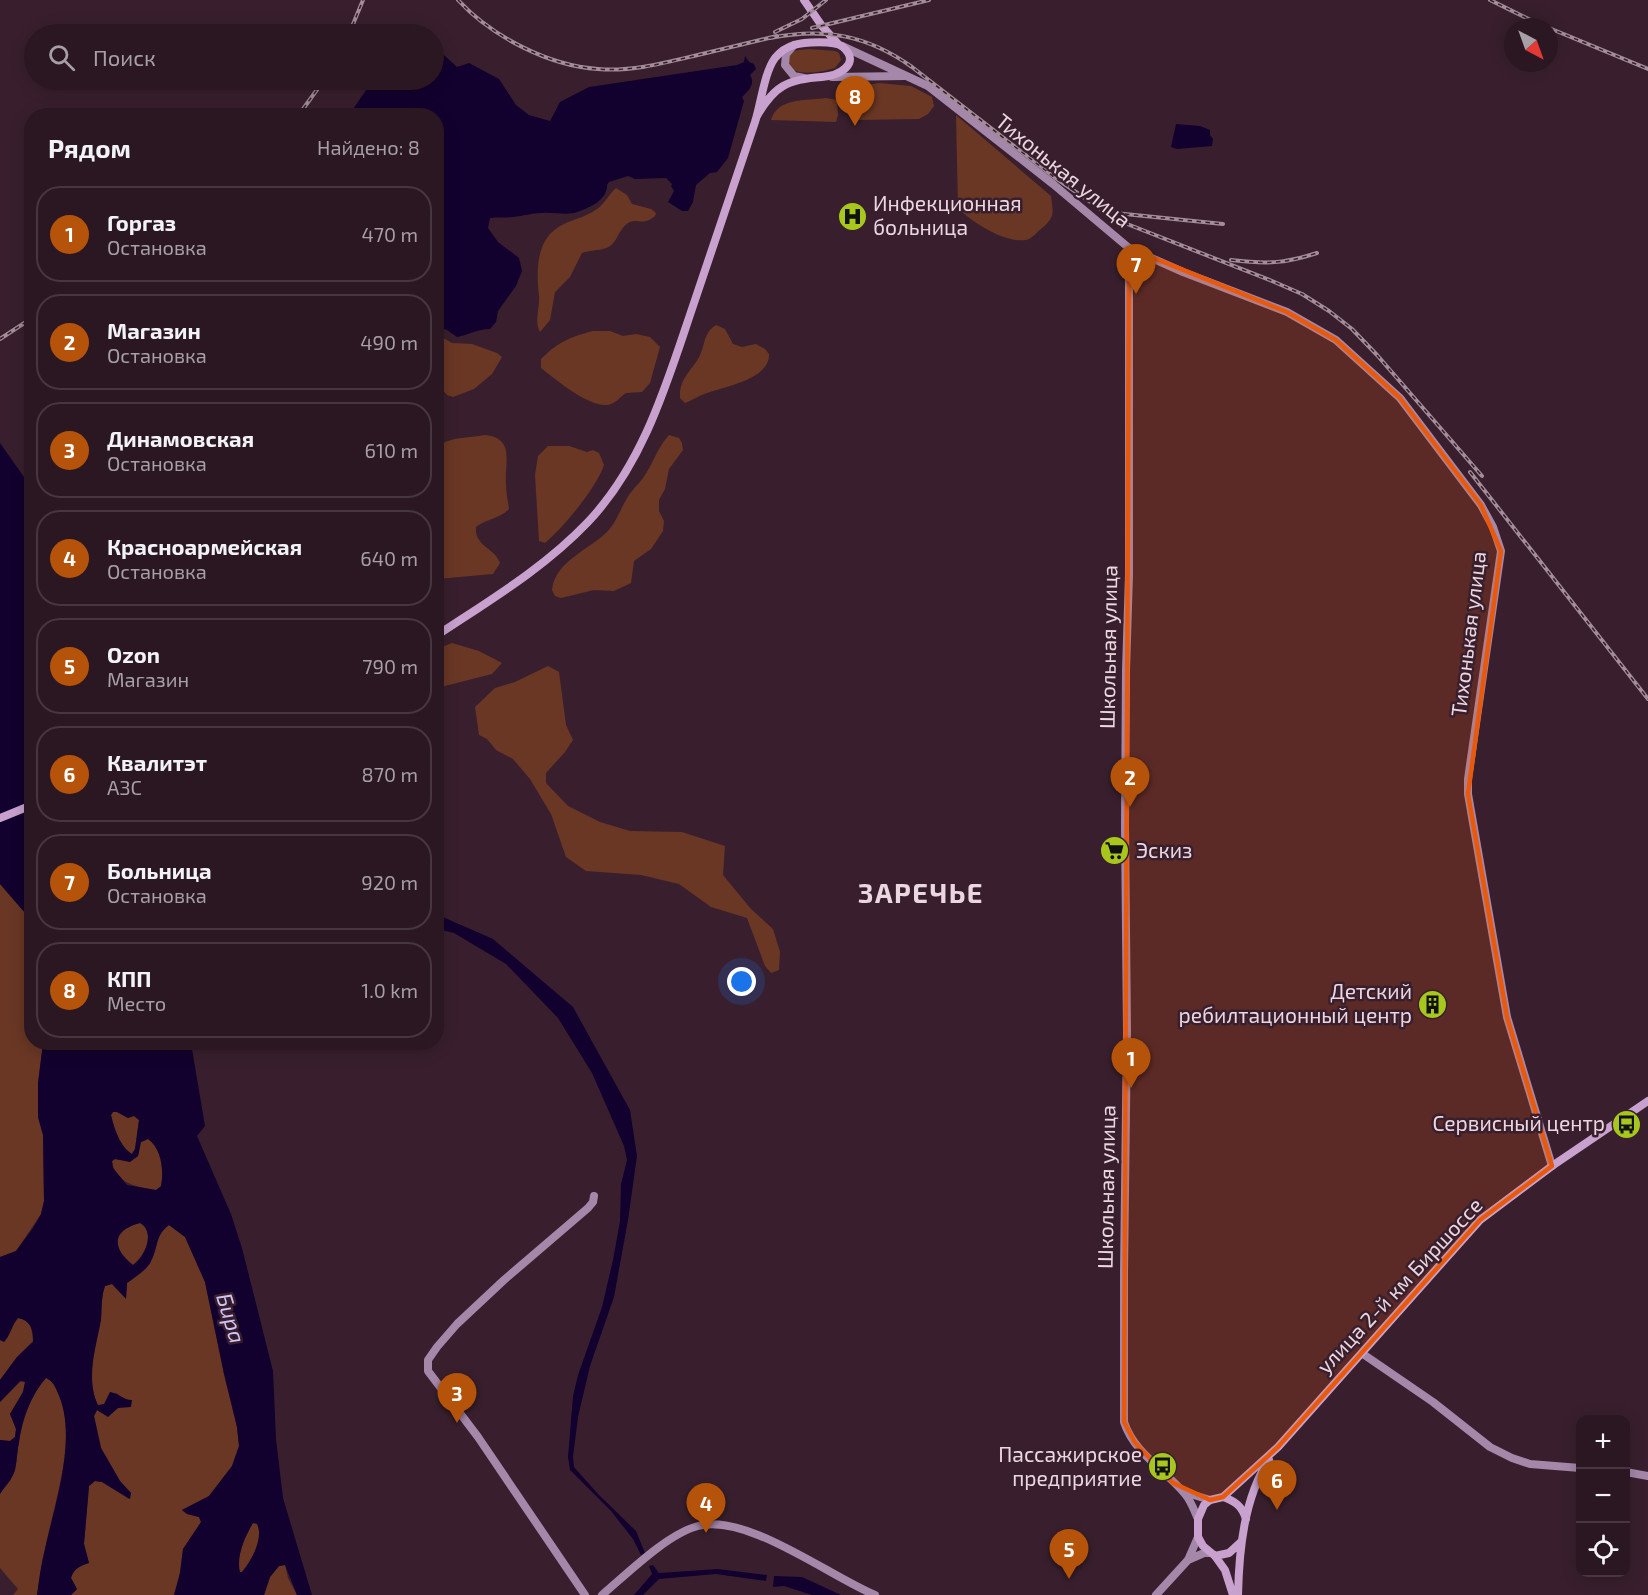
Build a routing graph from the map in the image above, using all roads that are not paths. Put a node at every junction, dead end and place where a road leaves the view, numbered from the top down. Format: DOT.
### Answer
graph roads {
  1 [pos="804,0"];
  2 [pos="795,44"];
  3 [pos="840,45"];
  4 [pos="832,76"];
  5 [pos="910,77"];
  6 [pos="805,78"];
  7 [pos="757,116"];
  8 [pos="1129,248"];
  9 [pos="444,631"];
  10 [pos="24,808"];
  11 [pos="0,818"];
  12 [pos="1648,1101"];
  13 [pos="1552,1166"];
  14 [pos="594,1196"];
  15 [pos="1363,1354"];
  16 [pos="1278,1447"];
  17 [pos="1576,1468"];
  18 [pos="1630,1473"];
  19 [pos="1648,1476"];
  20 [pos="1183,1492"];
  21 [pos="1223,1497"];
  22 [pos="1210,1500"];
  23 [pos="1198,1519"];
  24 [pos="1246,1519"];
  25 [pos="1198,1537"];
  26 [pos="1241,1541"];
  27 [pos="1212,1555"];
  28 [pos="1188,1560"];
  29 [pos="585,1595"];
  30 [pos="602,1595"];
  31 [pos="875,1595"];
  32 [pos="1156,1595"];
  33 [pos="1235,1595"];
  1 -- 3 [label="main road"];
  2 -- 3 [label="main road"];
  2 -- 6 [label="street"];
  2 -- 7 [label="main road"];
  3 -- 4 [label="main road"];
  3 -- 5 [label="street, Тихонькая улица"];
  4 -- 5 [label="street"];
  4 -- 6 [label="main road"];
  5 -- 8 [label="street, Тихонькая улица"];
  6 -- 7 [label="main road"];
  7 -- 9 [label="main road"];
  8 -- 13 [label="street, Тихонькая улица"];
  8 -- 20 [label="street, Школьная улица"];
  10 -- 11 [label="main road"];
  12 -- 13 [label="main road, улица 2-й км Биршоссе"];
  13 -- 15 [label="main road, улица 2-й км Биршоссе"];
  14 -- 29 [label="street"];
  15 -- 16 [label="main road, улица 2-й км Биршоссе"];
  15 -- 17 [label="street"];
  16 -- 21 [label="main road"];
  16 -- 24 [label="main road"];
  18 -- 19 [label="street"];
  20 -- 22 [label="street"];
  20 -- 23 [label="street"];
  21 -- 22 [label="main road"];
  21 -- 24 [label="main road"];
  22 -- 23 [label="main road"];
  23 -- 25 [label="main road"];
  24 -- 26 [label="main road"];
  25 -- 27 [label="main road"];
  25 -- 28 [label="street"];
  26 -- 27 [label="main road"];
  26 -- 33 [label="main road"];
  27 -- 28 [label="street"];
  27 -- 33 [label="main road"];
  28 -- 32 [label="street"];
  30 -- 31 [label="street"];
}
